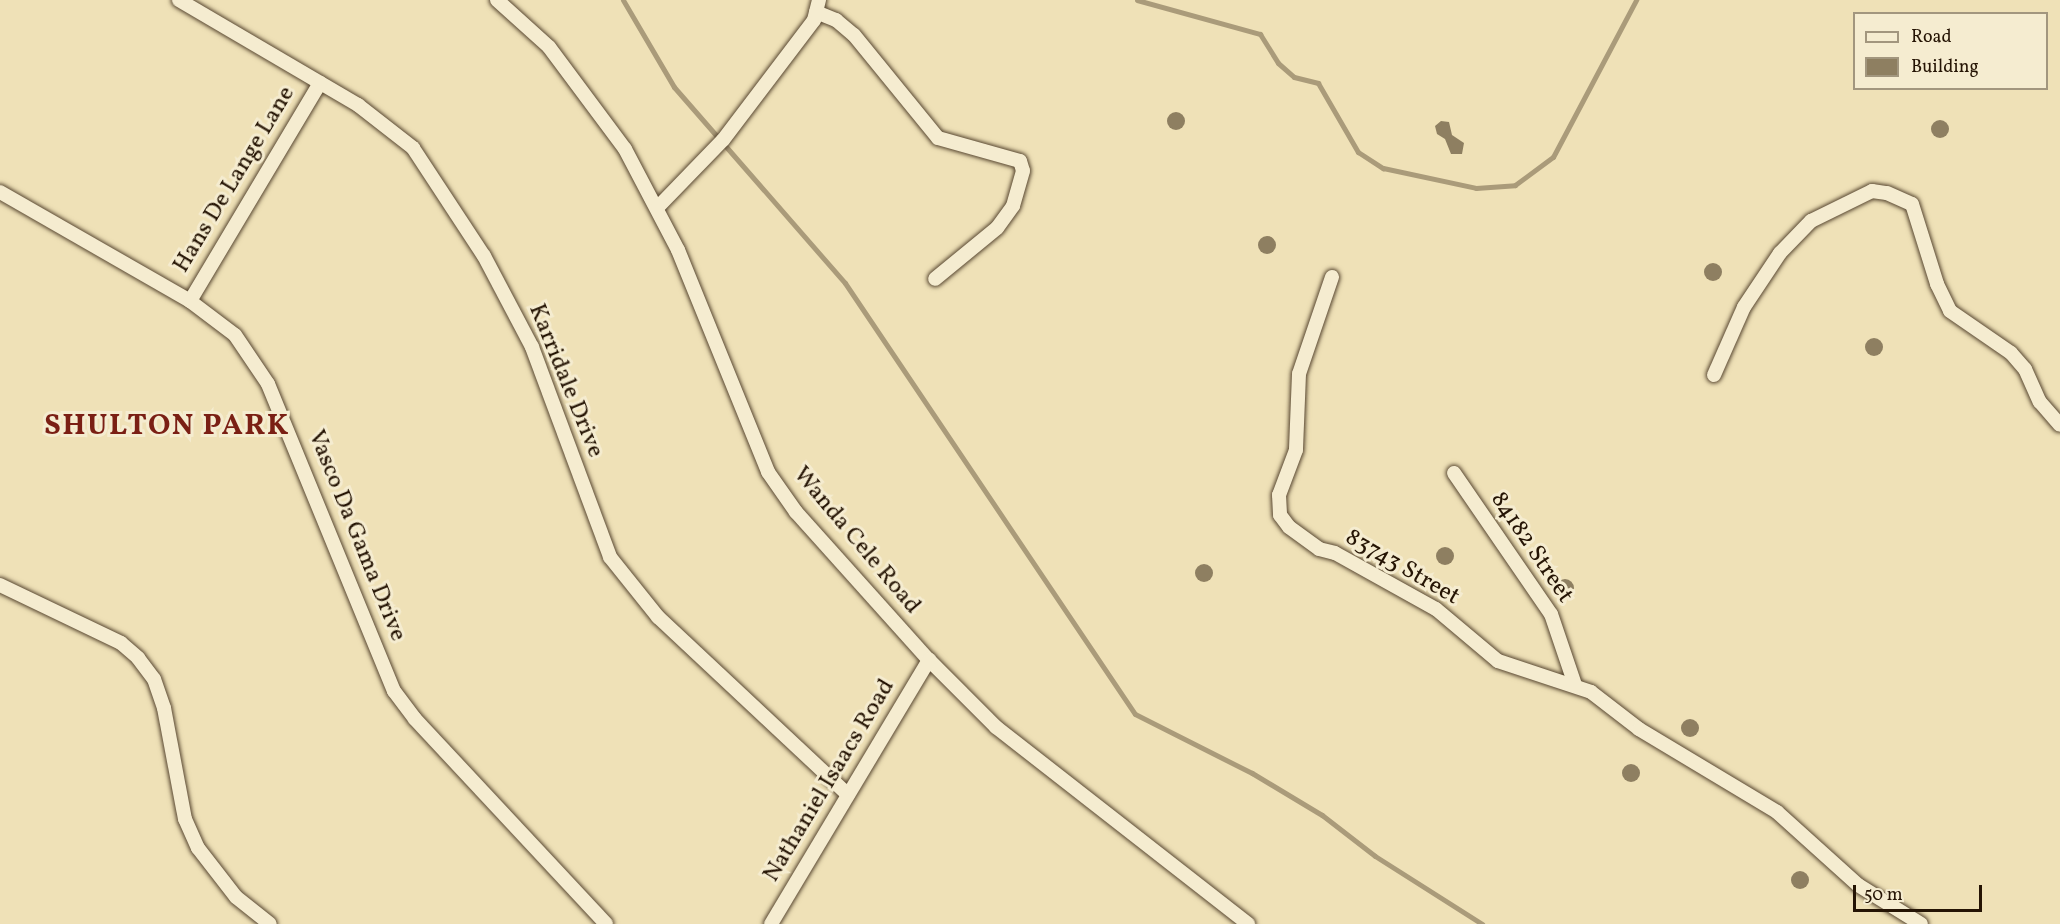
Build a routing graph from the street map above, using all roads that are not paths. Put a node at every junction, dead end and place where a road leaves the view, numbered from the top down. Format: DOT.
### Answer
graph roads {
  1 [pos="179,0"];
  2 [pos="497,0"];
  3 [pos="818,6"];
  4 [pos="320,83"];
  5 [pos="0,192"];
  6 [pos="658,207"];
  7 [pos="1332,277"];
  8 [pos="935,279"];
  9 [pos="190,301"];
  10 [pos="1714,375"];
  11 [pos="2060,424"];
  12 [pos="1454,473"];
  13 [pos="0,585"];
  14 [pos="929,660"];
  15 [pos="1575,685"];
  16 [pos="848,795"];
  17 [pos="270,924"];
  18 [pos="606,924"];
  19 [pos="771,924"];
  20 [pos="1248,924"];
  21 [pos="1921,924"];
  1 -- 4 [label="street, Karridale Drive"];
  2 -- 6 [label="street, Wanda Cele Road"];
  3 -- 6 [label="street"];
  3 -- 8 [label="street"];
  4 -- 9 [label="street, Hans De Lange Lane"];
  4 -- 16 [label="street, Karridale Drive"];
  5 -- 9 [label="street, Vasco Da Gama Drive"];
  6 -- 14 [label="street, Wanda Cele Road"];
  7 -- 15 [label="street, 83743 Street"];
  9 -- 18 [label="street, Vasco Da Gama Drive"];
  10 -- 11 [label="street"];
  12 -- 15 [label="street, 84182 Street"];
  13 -- 17 [label="street"];
  14 -- 16 [label="street, Nathaniel Isaacs Road"];
  14 -- 20 [label="street, Wanda Cele Road"];
  15 -- 21 [label="street, 83743 Street"];
  16 -- 19 [label="street, Nathaniel Isaacs Road"];
}
